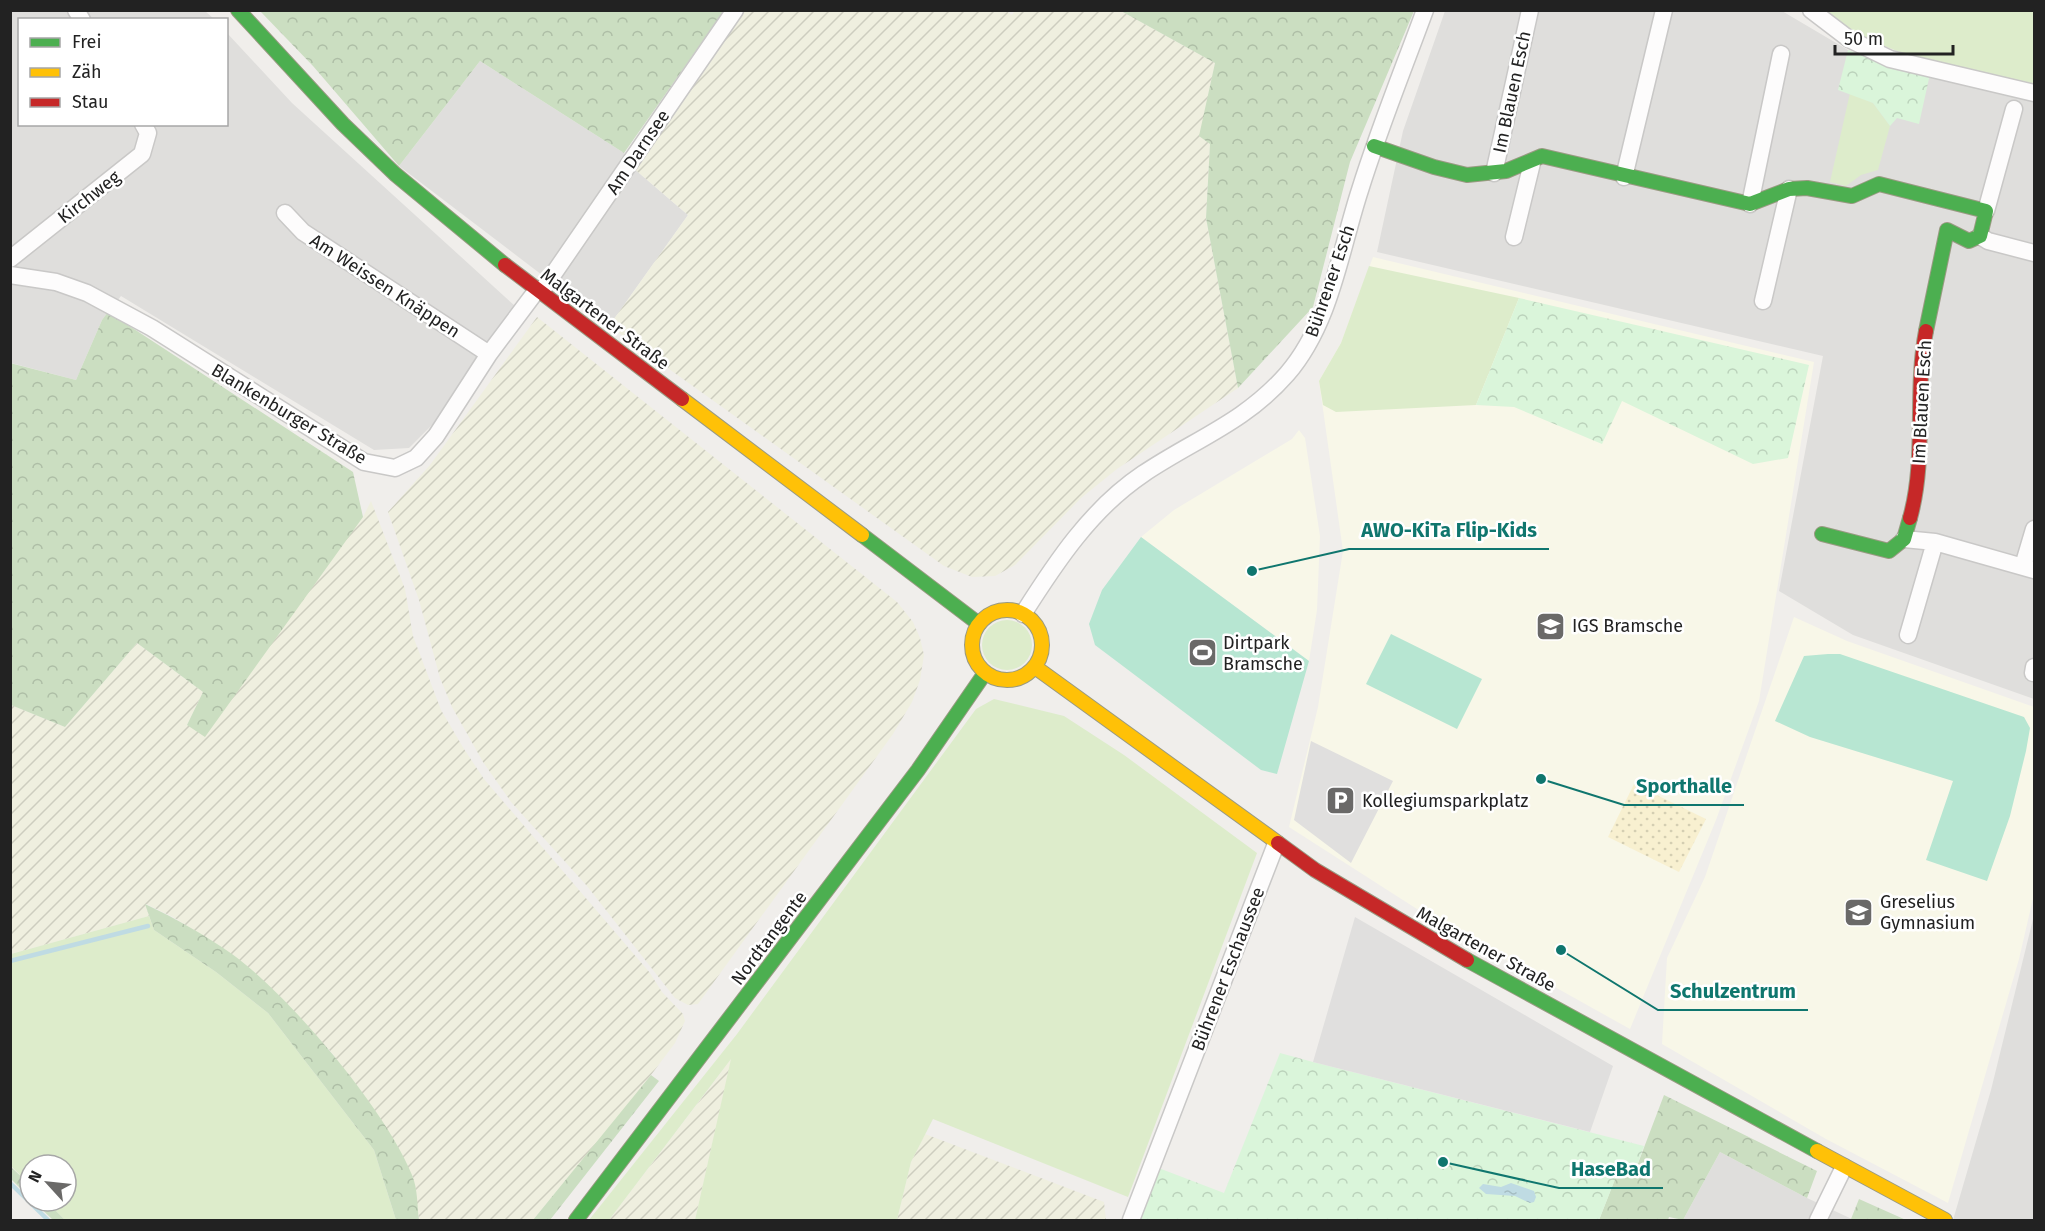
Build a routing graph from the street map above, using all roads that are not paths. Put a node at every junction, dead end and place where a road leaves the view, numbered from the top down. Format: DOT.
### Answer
graph roads {
  1 [pos="238,10"];
  2 [pos="735,10"];
  3 [pos="1425,10"];
  4 [pos="1530,10"];
  5 [pos="1664,10"];
  6 [pos="1811,10"];
  7 [pos="1781,54"];
  8 [pos="2034,93"];
  9 [pos="2014,109"];
  10 [pos="144,126"];
  11 [pos="1374,147"];
  12 [pos="1532,163"];
  13 [pos="1494,173"];
  14 [pos="1624,177"];
  15 [pos="1789,189"];
  16 [pos="1750,204"];
  17 [pos="1949,204"];
  18 [pos="1986,211"];
  19 [pos="285,213"];
  20 [pos="1947,230"];
  21 [pos="1980,236"];
  22 [pos="1514,237"];
  23 [pos="2034,253"];
  24 [pos="10,259"];
  25 [pos="10,275"];
  26 [pos="539,291"];
  27 [pos="1763,301"];
  28 [pos="489,354"];
  29 [pos="2034,529"];
  30 [pos="1822,534"];
  31 [pos="1904,539"];
  32 [pos="1935,542"];
  33 [pos="2029,568"];
  34 [pos="1023,614"];
  35 [pos="979,624"];
  36 [pos="1908,634"];
  37 [pos="1035,666"];
  38 [pos="985,673"];
  39 [pos="1276,844"];
  40 [pos="1844,1167"];
  41 [pos="1133,1214"];
  42 [pos="576,1221"];
  43 [pos="1818,1221"];
  44 [pos="1945,1221"];
  1 -- 26 [label="street, Malgartener Straße"];
  2 -- 26 [label="street, Am Darnsee"];
  3 -- 11 [label="street, Bührener Esch"];
  4 -- 13 [label="street, Im Blauen Esch"];
  5 -- 14 [label="street"];
  6 -- 8 [label="street"];
  7 -- 16 [label="street"];
  9 -- 18 [label="street"];
  10 -- 24 [label="street, Kirchweg"];
  11 -- 13 [label="street, Im Blauen Esch"];
  11 -- 34 [label="street, Bührener Esch"];
  12 -- 13 [label="street, Im Blauen Esch"];
  12 -- 14 [label="street, Im Blauen Esch"];
  12 -- 22 [label="street, Im Blauen Esch"];
  14 -- 16 [label="street, Im Blauen Esch"];
  15 -- 16 [label="street"];
  15 -- 17 [label="street"];
  15 -- 27 [label="street"];
  17 -- 18 [label="street"];
  17 -- 20 [label="street, Im Blauen Esch"];
  18 -- 21 [label="street"];
  19 -- 28 [label="street, Am Weissen Knäppen"];
  20 -- 21 [label="street"];
  20 -- 31 [label="street, Im Blauen Esch"];
  21 -- 23 [label="street"];
  25 -- 28 [label="street, Blankenburger Straße"];
  26 -- 28 [label="street, Blankenburger Straße"];
  26 -- 35 [label="street, Malgartener Straße"];
  29 -- 33 [label="street"];
  30 -- 31 [label="street"];
  31 -- 32 [label="street"];
  32 -- 33 [label="street"];
  32 -- 36 [label="street"];
  34 -- 35 [label="street"];
  34 -- 37 [label="street"];
  35 -- 38 [label="street"];
  37 -- 38 [label="street"];
  37 -- 39 [label="street, Malgartener Straße"];
  38 -- 42 [label="street, Nordtangente"];
  39 -- 40 [label="street, Malgartener Straße"];
  39 -- 41 [label="street, Bührener Eschaussee"];
  40 -- 43 [label="street"];
  40 -- 44 [label="street, Malgartener Straße"];
}
